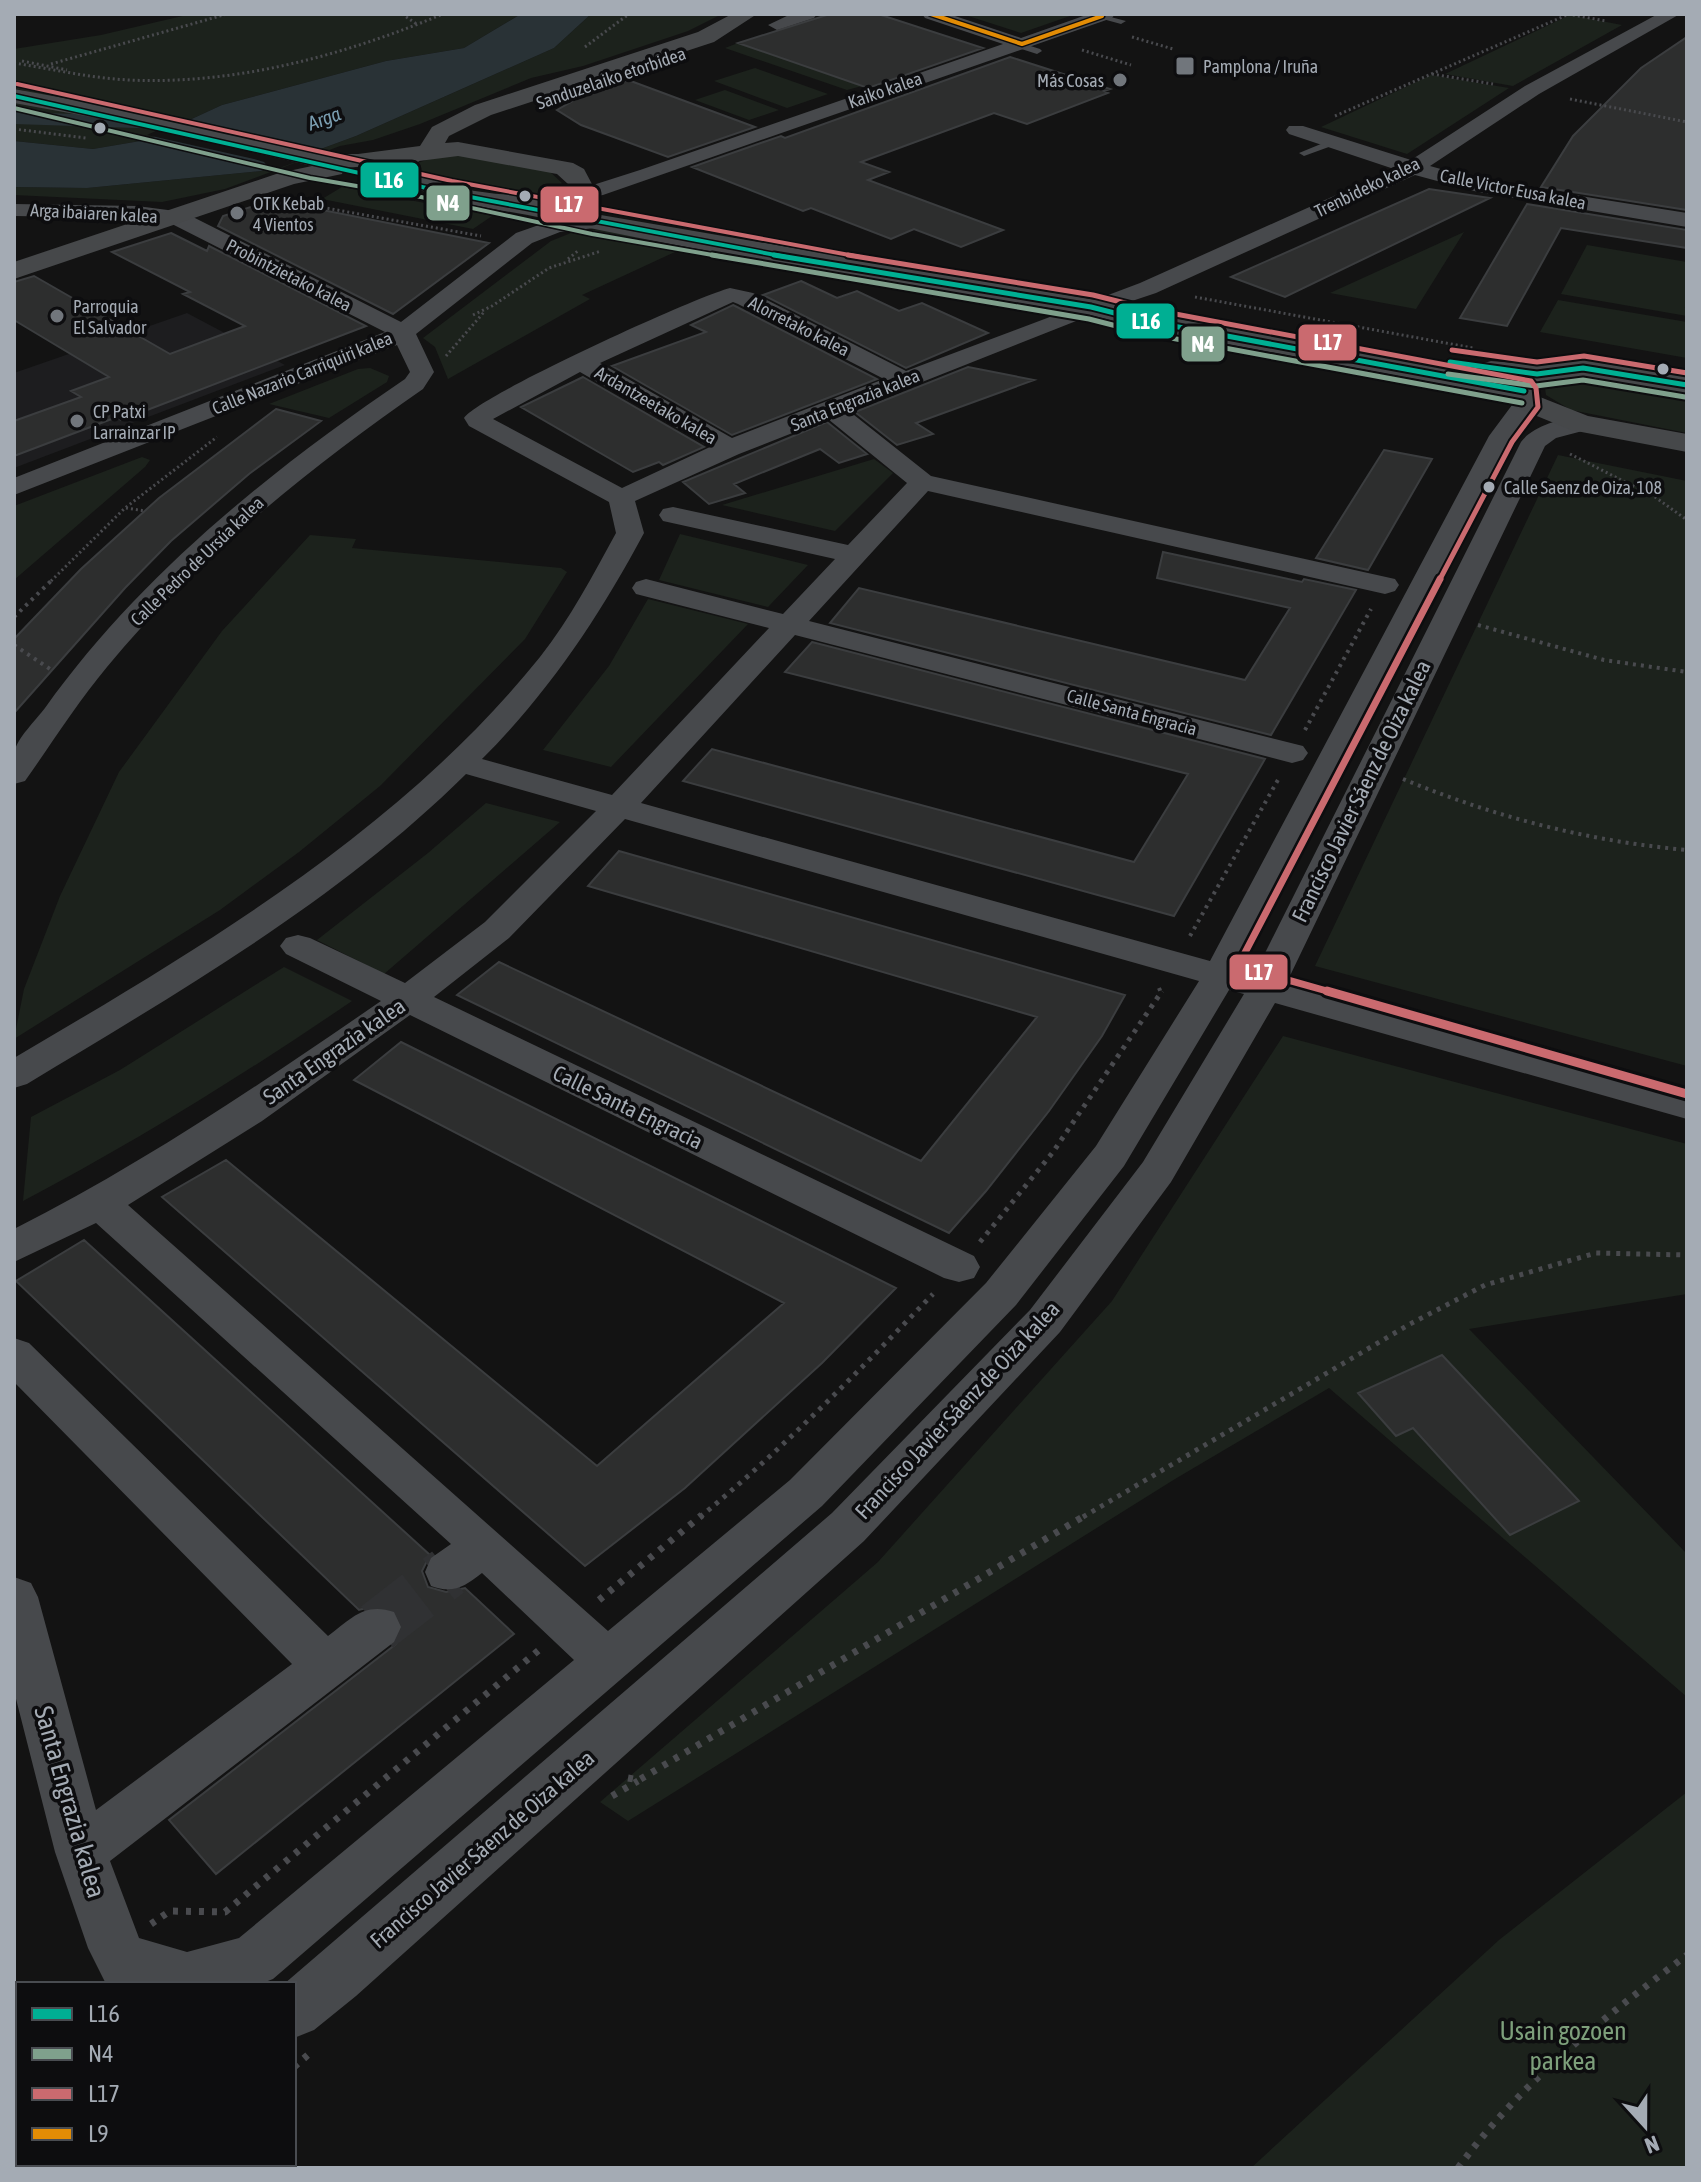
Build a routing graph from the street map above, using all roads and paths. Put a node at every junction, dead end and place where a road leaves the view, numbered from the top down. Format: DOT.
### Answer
graph roads {
  1 [pos="227,14"];
  2 [pos="402,14"];
  3 [pos="435,14"];
  4 [pos="443,14"];
  5 [pos="629,14"];
  6 [pos="747,14"];
  7 [pos="808,14"];
  8 [pos="931,14"];
  9 [pos="1569,14"];
  10 [pos="1671,14"];
  11 [pos="1106,16"];
  12 [pos="773,20"];
  13 [pos="417,24"];
  14 [pos="1026,46"];
  15 [pos="1069,46"];
  16 [pos="578,52"];
  17 [pos="14,62"];
  18 [pos="50,64"];
  19 [pos="1131,65"];
  20 [pos="39,67"];
  21 [pos="1431,73"];
  22 [pos="1499,85"];
  23 [pos="14,96"];
  24 [pos="1569,99"];
  25 [pos="483,110"];
  26 [pos="1323,121"];
  27 [pos="1687,122"];
  28 [pos="14,129"];
  29 [pos="1296,130"];
  30 [pos="95,138"];
  31 [pos="1333,142"];
  32 [pos="473,151"];
  33 [pos="1304,153"];
  34 [pos="413,154"];
  35 [pos="326,163"];
  36 [pos="281,164"];
  37 [pos="664,167"];
  38 [pos="564,168"];
  39 [pos="1413,168"];
  40 [pos="361,176"];
  41 [pos="423,185"];
  42 [pos="238,195"];
  43 [pos="573,195"];
  44 [pos="296,203"];
  45 [pos="518,205"];
  46 [pos="14,210"];
  47 [pos="175,217"];
  48 [pos="1687,220"];
  49 [pos="603,223"];
  50 [pos="482,236"];
  51 [pos="524,238"];
  52 [pos="607,250"];
  53 [pos="14,271"];
  54 [pos="1148,288"];
  55 [pos="1091,307"];
  56 [pos="485,311"];
  57 [pos="467,317"];
  58 [pos="648,332"];
  59 [pos="396,336"];
  60 [pos="1474,348"];
  61 [pos="334,360"];
  62 [pos="440,362"];
  63 [pos="581,362"];
  64 [pos="409,375"];
  65 [pos="905,380"];
  66 [pos="1687,385"];
  67 [pos="1529,389"];
  68 [pos="831,409"];
  69 [pos="1581,424"];
  70 [pos="208,433"];
  71 [pos="1687,443"];
  72 [pos="730,448"];
  73 [pos="1567,452"];
  74 [pos="922,482"];
  75 [pos="14,487"];
  76 [pos="621,498"];
  77 [pos="125,508"];
  78 [pos="145,511"];
  79 [pos="673,515"];
  80 [pos="1687,520"];
  81 [pos="854,555"];
  82 [pos="1385,585"];
  83 [pos="646,588"];
  84 [pos="1448,614"];
  85 [pos="14,617"];
  86 [pos="790,623"];
  87 [pos="14,645"];
  88 [pos="1687,672"];
  89 [pos="57,674"];
  90 [pos="54,718"];
  91 [pos="14,738"];
  92 [pos="1292,753"];
  93 [pos="461,763"];
  94 [pos="1373,765"];
  95 [pos="14,774"];
  96 [pos="619,807"];
  97 [pos="1687,850"];
  98 [pos="298,946"];
  99 [pos="1221,974"];
  100 [pos="1266,987"];
  101 [pos="407,1000"];
  102 [pos="14,1075"];
  103 [pos="1687,1106"];
  104 [pos="100,1203"];
  105 [pos="14,1247"];
  106 [pos="1687,1255"];
  107 [pos="959,1267"];
  108 [pos="14,1355"];
  109 [pos="14,1597"];
  110 [pos="377,1627"];
  111 [pos="608,1661"];
  112 [pos="326,1666"];
  113 [pos="576,1766"];
  114 [pos="81,1852"];
  115 [pos="1687,1955"];
  116 [pos="128,1971"];
  117 [pos="296,2009"];
  118 [pos="1458,2168"];
  1 -- 18 [label="path"];
  2 -- 13 [label="path"];
  3 -- 13 [label="path"];
  4 -- 13 [label="path"];
  5 -- 16 [label="path"];
  6 -- 25 [label="main road, Sanduzelaiko etorbidea"];
  7 -- 12 [label="street"];
  8 -- 14 [label="street"];
  9 -- 21 [label="path"];
  10 -- 39 [label="street, Trenbideko kalea"];
  11 -- 14 [label="street, Kaiko kalea"];
  12 -- 32 [label="main road, Sanduzelaiko etorbidea"];
  13 -- 18 [label="path"];
  13 -- 20 [label="path"];
  14 -- 37 [label="street, Kaiko kalea"];
  15 -- 19 [label="path"];
  17 -- 18 [label="path"];
  17 -- 20 [label="path"];
  18 -- 20 [label="path"];
  21 -- 22 [label="path"];
  21 -- 26 [label="path"];
  23 -- 36 [label="main road"];
  24 -- 27 [label="path"];
  25 -- 34 [label="main road, Sanduzelaiko etorbidea"];
  25 -- 35 [label="main road, Sanduzelaiko etorbidea"];
  28 -- 30 [label="path"];
  29 -- 31 [label="street, Calle Victor Eusa kalea"];
  31 -- 33 [label="lane"];
  31 -- 39 [label="street, Calle Victor Eusa kalea"];
  32 -- 34 [label="main road"];
  32 -- 38 [label="main road"];
  34 -- 35 [label="main road"];
  34 -- 41 [label="main road"];
  35 -- 36 [label="main road"];
  35 -- 40 [label="main road"];
  36 -- 42 [label="main road"];
  37 -- 38 [label="street, Kaiko kalea"];
  37 -- 43 [label="street, Kaiko kalea"];
  38 -- 43 [label="main road"];
  39 -- 48 [label="street, Calle Victor Eusa kalea"];
  39 -- 54 [label="street, Trenbideko kalea"];
  40 -- 41 [label="main road"];
  40 -- 42 [label="main road"];
  41 -- 45 [label="main road"];
  42 -- 47 [label="main road"];
  43 -- 45 [label="main road"];
  43 -- 49 [label="main road"];
  44 -- 50 [label="path"];
  45 -- 49 [label="main road"];
  45 -- 51 [label="street"];
  46 -- 47 [label="street, Arga ibaiaren kalea"];
  47 -- 53 [label="main road"];
  47 -- 59 [label="street, Probintzietako kalea"];
  49 -- 51 [label="street, Calle Nazario Carriquiri kalea"];
  49 -- 55 [label="main road"];
  51 -- 59 [label="street, Calle Nazario Carriquiri kalea"];
  52 -- 56 [label="path"];
  54 -- 55 [label="street, Trenbideko kalea"];
  54 -- 60 [label="path"];
  55 -- 65 [label="street, Santa Engrazia kalea"];
  55 -- 67 [label="main road"];
  56 -- 57 [label="path"];
  56 -- 62 [label="path"];
  58 -- 63 [label="street, Ardantzeetako kalea"];
  58 -- 65 [label="street, Alorretako kalea"];
  59 -- 61 [label="street, Calle Nazario Carriquiri kalea"];
  59 -- 64 [label="street"];
  61 -- 64 [label="street"];
  61 -- 75 [label="street, Calle Nazario Carriquiri kalea"];
  63 -- 72 [label="street, Ardantzeetako kalea"];
  63 -- 76 [label="street, Ardantzeetako kalea"];
  64 -- 90 [label="street, Calle Pedro de Ursúa kalea"];
  65 -- 68 [label="street, Santa Engrazia kalea"];
  66 -- 67 [label="main road"];
  67 -- 69 [label="main road"];
  67 -- 99 [label="street, Francisco Javier Sáenz de Oiza kalea"];
  68 -- 72 [label="street, Santa Engrazia kalea"];
  68 -- 74 [label="street"];
  69 -- 71 [label="main road"];
  69 -- 84 [label="street, Francisco Javier Sáenz de Oiza kalea"];
  70 -- 77 [label="path"];
  72 -- 76 [label="street, Santa Engrazia kalea"];
  73 -- 80 [label="path"];
  74 -- 81 [label="street, Santa Engrazia kalea"];
  74 -- 82 [label="street"];
  76 -- 93 [label="street"];
  77 -- 78 [label="path"];
  77 -- 85 [label="path"];
  79 -- 81 [label="street"];
  81 -- 86 [label="street, Santa Engrazia kalea"];
  83 -- 86 [label="street, Calle Santa Engracia"];
  84 -- 88 [label="path"];
  84 -- 94 [label="street, Francisco Javier Sáenz de Oiza kalea"];
  86 -- 92 [label="street, Calle Santa Engracia"];
  86 -- 96 [label="street, Santa Engrazia kalea"];
  87 -- 89 [label="path"];
  90 -- 91 [label="street"];
  90 -- 95 [label="street, Calle Pedro de Ursúa kalea"];
  93 -- 96 [label="street"];
  93 -- 102 [label="street"];
  94 -- 97 [label="path"];
  94 -- 100 [label="street, Francisco Javier Sáenz de Oiza kalea"];
  96 -- 99 [label="street"];
  96 -- 101 [label="street, Santa Engrazia kalea"];
  98 -- 101 [label="street, Calle Santa Engracia"];
  99 -- 100 [label="street"];
  99 -- 111 [label="street, Francisco Javier Sáenz de Oiza kalea"];
  100 -- 103 [label="street"];
  100 -- 113 [label="street, Francisco Javier Sáenz de Oiza kalea"];
  101 -- 104 [label="street, Santa Engrazia kalea"];
  101 -- 107 [label="street, Calle Santa Engracia"];
  104 -- 105 [label="street, Santa Engrazia kalea"];
  104 -- 111 [label="street"];
  106 -- 113 [label="path"];
  108 -- 112 [label="street"];
  109 -- 114 [label="street, Santa Engrazia kalea"];
  110 -- 112 [label="street"];
  111 -- 116 [label="street, Francisco Javier Sáenz de Oiza kalea"];
  112 -- 114 [label="street"];
  113 -- 117 [label="street, Francisco Javier Sáenz de Oiza kalea"];
  114 -- 116 [label="street, Santa Engrazia kalea"];
  115 -- 118 [label="path"];
}
